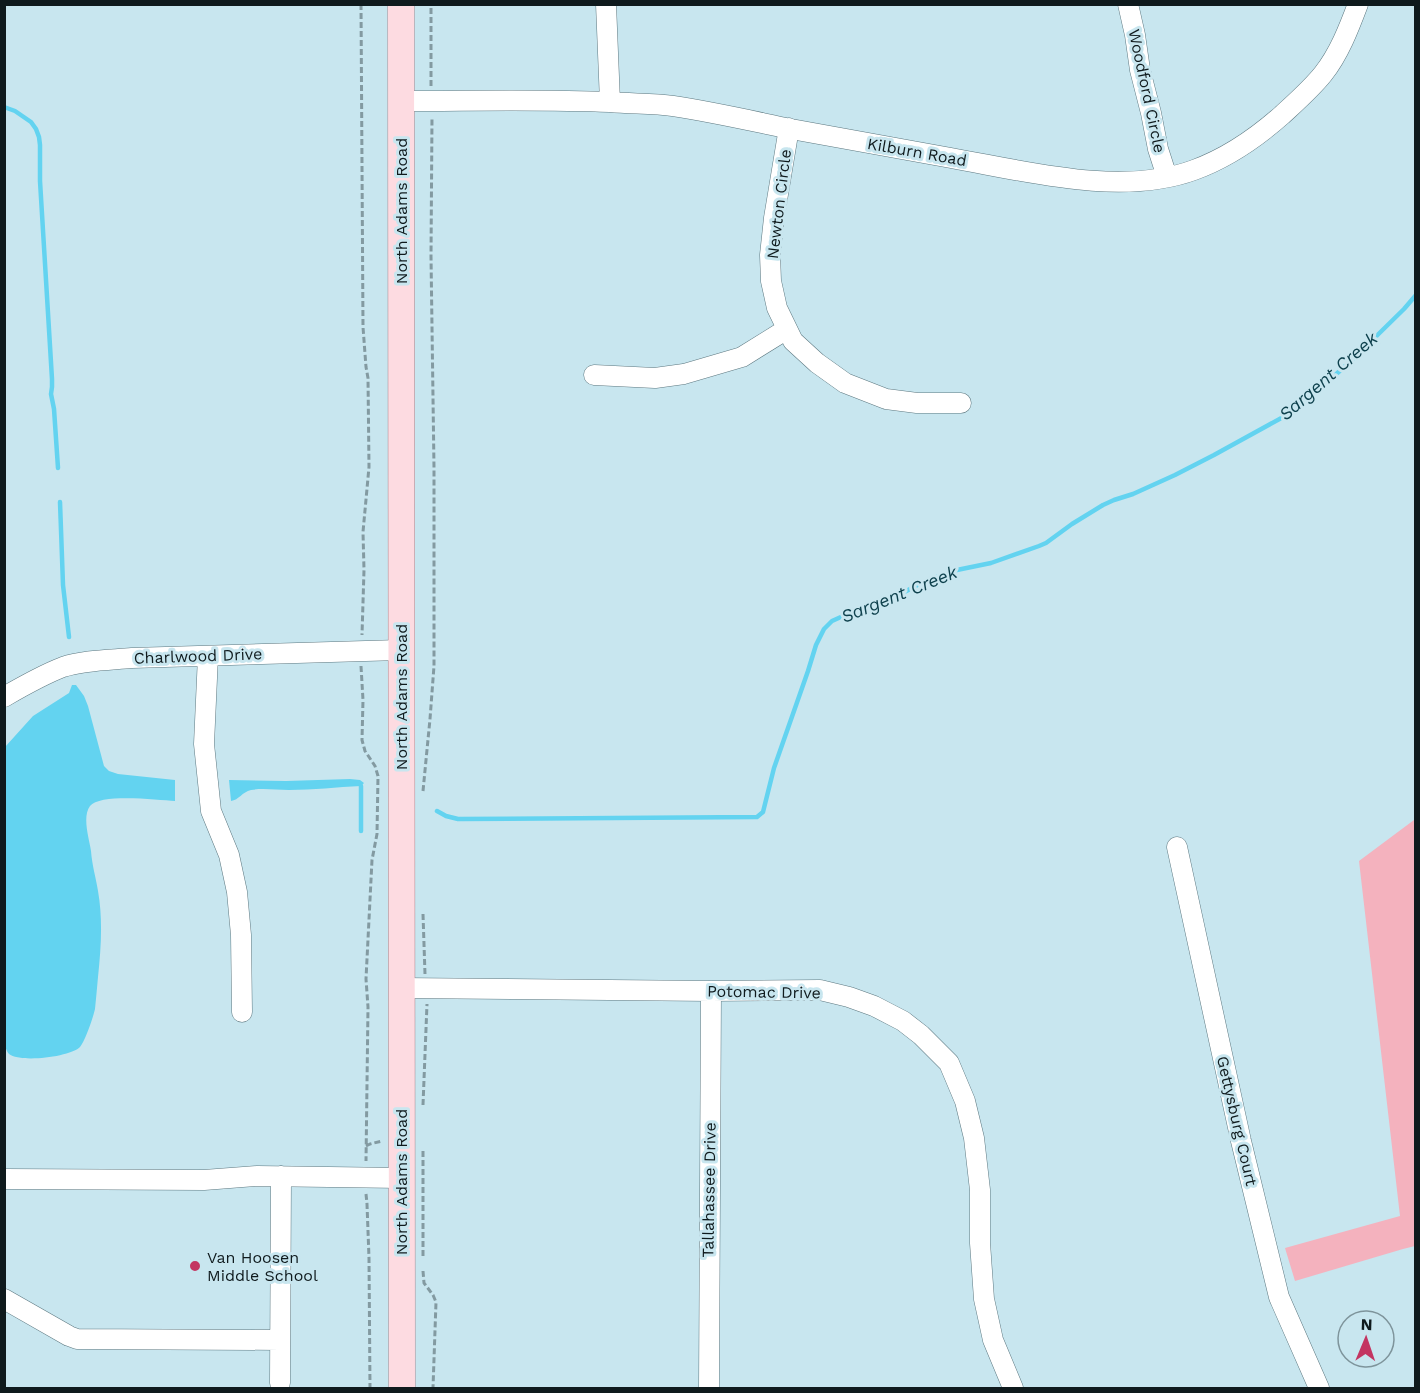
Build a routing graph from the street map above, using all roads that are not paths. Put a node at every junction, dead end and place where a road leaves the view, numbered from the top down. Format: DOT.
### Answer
graph roads {
  1 [pos="401,4"];
  2 [pos="606,4"];
  3 [pos="1128,4"];
  4 [pos="1358,4"];
  5 [pos="401,101"];
  6 [pos="610,102"];
  7 [pos="789,128"];
  8 [pos="1167,177"];
  9 [pos="787,329"];
  10 [pos="594,375"];
  11 [pos="961,403"];
  12 [pos="400,650"];
  13 [pos="208,656"];
  14 [pos="4,697"];
  15 [pos="1177,847"];
  16 [pos="401,988"];
  17 [pos="711,991"];
  18 [pos="242,1012"];
  19 [pos="281,1176"];
  20 [pos="401,1178"];
  21 [pos="4,1179"];
  22 [pos="4,1299"];
  23 [pos="280,1340"];
  24 [pos="280,1383"];
  25 [pos="402,1389"];
  26 [pos="708,1389"];
  27 [pos="1013,1389"];
  28 [pos="1319,1389"];
  1 -- 5 [label="main road, North Adams Road"];
  2 -- 6 [label="street"];
  3 -- 8 [label="street, Woodford Circle"];
  4 -- 8 [label="street, Kilburn Road"];
  5 -- 6 [label="street, Kilburn Road"];
  5 -- 12 [label="main road, North Adams Road"];
  6 -- 7 [label="street, Kilburn Road"];
  7 -- 8 [label="street, Kilburn Road"];
  7 -- 9 [label="street, Newton Circle"];
  9 -- 10 [label="street"];
  9 -- 11 [label="street, Newton Circle"];
  12 -- 13 [label="street, Charlwood Drive"];
  12 -- 16 [label="main road, North Adams Road"];
  13 -- 14 [label="street, Charlwood Drive"];
  13 -- 18 [label="street"];
  15 -- 28 [label="street, Gettysburg Court"];
  16 -- 17 [label="street, Potomac Drive"];
  16 -- 20 [label="main road, North Adams Road"];
  17 -- 26 [label="street, Tallahassee Drive"];
  17 -- 27 [label="street, Potomac Drive"];
  19 -- 20 [label="street"];
  19 -- 21 [label="street"];
  19 -- 23 [label="street"];
  20 -- 25 [label="main road, North Adams Road"];
  22 -- 23 [label="street"];
  23 -- 24 [label="street"];
}
